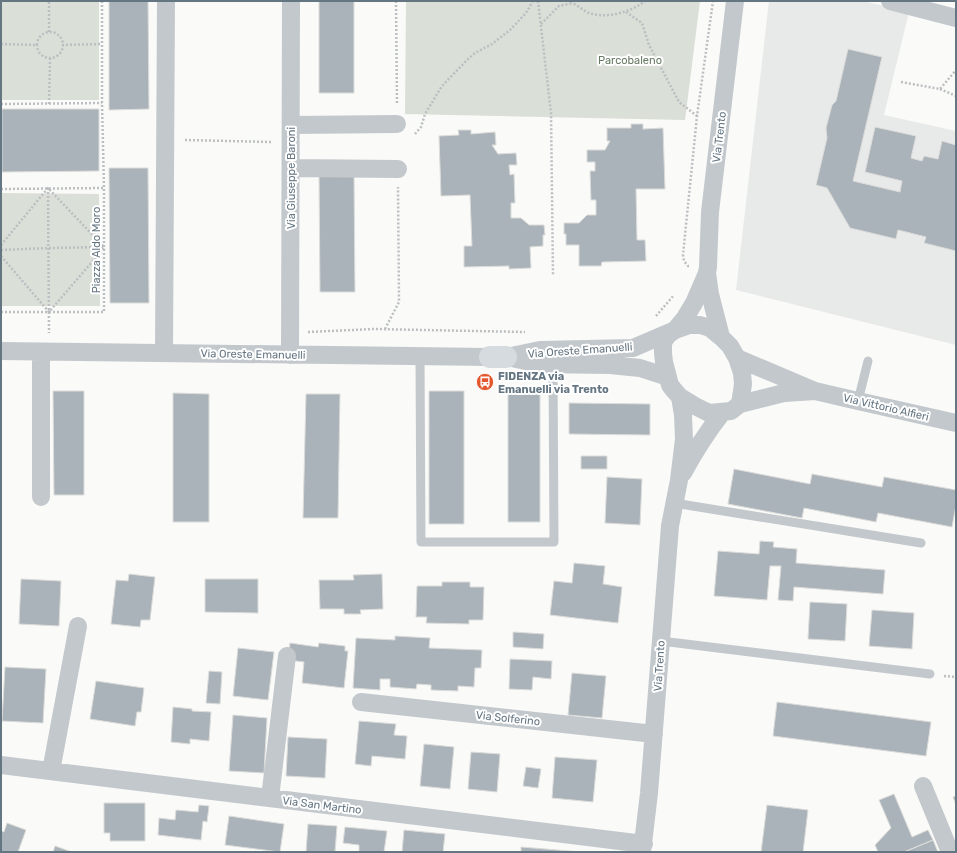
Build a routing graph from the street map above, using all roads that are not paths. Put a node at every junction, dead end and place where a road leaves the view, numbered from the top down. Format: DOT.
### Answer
graph roads {
  1 [pos="166,1"];
  2 [pos="291,1"];
  3 [pos="735,1"];
  4 [pos="890,1"];
  5 [pos="956,18"];
  6 [pos="397,124"];
  7 [pos="291,125"];
  8 [pos="291,168"];
  9 [pos="398,169"];
  10 [pos="707,273"];
  11 [pos="675,330"];
  12 [pos="721,336"];
  13 [pos="1,351"];
  14 [pos="45,352"];
  15 [pos="164,353"];
  16 [pos="290,355"];
  17 [pos="420,357"];
  18 [pos="554,358"];
  19 [pos="737,358"];
  20 [pos="868,361"];
  21 [pos="668,377"];
  22 [pos="815,391"];
  23 [pos="680,397"];
  24 [pos="858,401"];
  25 [pos="740,404"];
  26 [pos="722,413"];
  27 [pos="956,423"];
  28 [pos="679,480"];
  29 [pos="41,497"];
  30 [pos="674,503"];
  31 [pos="922,544"];
  32 [pos="78,626"];
  33 [pos="661,641"];
  34 [pos="287,656"];
  35 [pos="930,674"];
  36 [pos="361,702"];
  37 [pos="654,734"];
  38 [pos="1,765"];
  39 [pos="51,771"];
  40 [pos="923,786"];
  41 [pos="270,798"];
  42 [pos="643,848"];
  43 [pos="950,852"];
  1 -- 15 [label="street"];
  2 -- 7 [label="street, Via Giuseppe Baroni"];
  3 -- 10 [label="street, Via Trento"];
  4 -- 5 [label="street"];
  6 -- 7 [label="street"];
  7 -- 8 [label="street, Via Giuseppe Baroni"];
  8 -- 9 [label="street"];
  8 -- 16 [label="street, Via Giuseppe Baroni"];
  10 -- 11 [label="street"];
  10 -- 12 [label="street"];
  11 -- 12 [label="street"];
  11 -- 18 [label="street, Via Oreste Emanuelli"];
  11 -- 21 [label="street"];
  12 -- 19 [label="street"];
  13 -- 14 [label="street, Via Oreste Emanuelli"];
  14 -- 15 [label="street, Via Oreste Emanuelli"];
  14 -- 29 [label="street"];
  15 -- 16 [label="street, Via Oreste Emanuelli"];
  16 -- 17 [label="street, Via Oreste Emanuelli"];
  17 -- 18 [label="street, Via Oreste Emanuelli"];
  17 -- 18 [label="lane"];
  18 -- 21 [label="street, Via Oreste Emanuelli"];
  19 -- 22 [label="street"];
  19 -- 25 [label="street"];
  20 -- 24 [label="lane"];
  21 -- 23 [label="street"];
  22 -- 24 [label="street, Via Vittorio Alfieri"];
  22 -- 25 [label="street"];
  23 -- 26 [label="street"];
  23 -- 28 [label="street"];
  24 -- 27 [label="street, Via Vittorio Alfieri"];
  25 -- 26 [label="street"];
  26 -- 28 [label="street"];
  28 -- 30 [label="street, Via Trento"];
  30 -- 31 [label="lane"];
  30 -- 33 [label="street, Via Trento"];
  32 -- 39 [label="street"];
  33 -- 35 [label="lane"];
  33 -- 37 [label="street, Via Trento"];
  34 -- 41 [label="street"];
  36 -- 37 [label="street, Via Solferino"];
  37 -- 42 [label="street, Via Trento"];
  38 -- 39 [label="street, Via San Martino"];
  39 -- 41 [label="street, Via San Martino"];
  40 -- 43 [label="street"];
  41 -- 42 [label="street, Via San Martino"];
}
